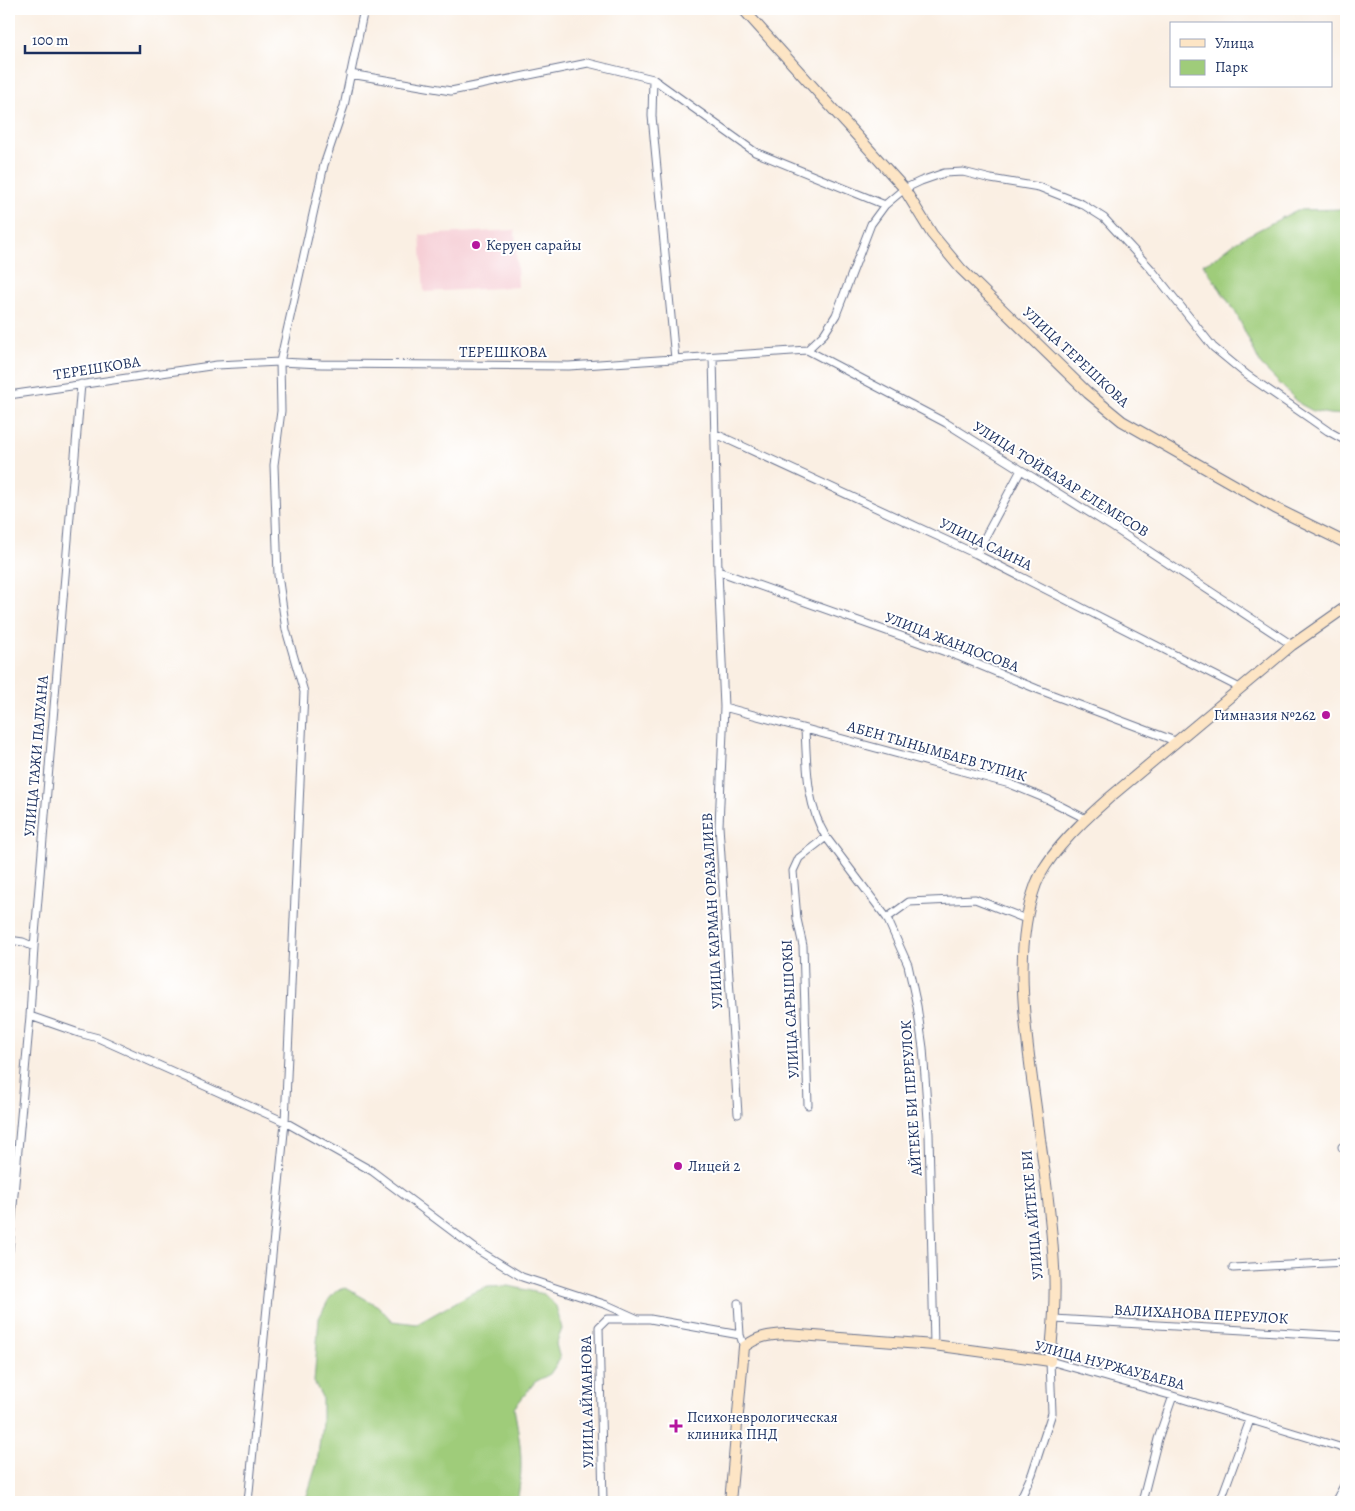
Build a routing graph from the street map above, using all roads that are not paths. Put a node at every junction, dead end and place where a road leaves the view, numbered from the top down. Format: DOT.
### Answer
graph roads {
  1 [pos="364,9"];
  2 [pos="743,9"];
  3 [pos="350,74"];
  4 [pos="653,79"];
  5 [pos="904,189"];
  6 [pos="885,205"];
  7 [pos="806,350"];
  8 [pos="713,357"];
  9 [pos="675,359"];
  10 [pos="280,362"];
  11 [pos="81,384"];
  12 [pos="9,395"];
  13 [pos="716,434"];
  14 [pos="1346,441"];
  15 [pos="1021,470"];
  16 [pos="1346,543"];
  17 [pos="976,554"];
  18 [pos="718,571"];
  19 [pos="1346,608"];
  20 [pos="1292,645"];
  21 [pos="1240,688"];
  22 [pos="724,707"];
  23 [pos="805,729"];
  24 [pos="1175,741"];
  25 [pos="1086,819"];
  26 [pos="826,837"];
  27 [pos="887,918"];
  28 [pos="1026,919"];
  29 [pos="9,940"];
  30 [pos="34,947"];
  31 [pos="30,1016"];
  32 [pos="808,1105"];
  33 [pos="738,1114"];
  34 [pos="285,1122"];
  35 [pos="9,1250"];
  36 [pos="1346,1262"];
  37 [pos="1233,1268"];
  38 [pos="738,1303"];
  39 [pos="638,1319"];
  40 [pos="1054,1319"];
  41 [pos="740,1335"];
  42 [pos="1346,1336"];
  43 [pos="934,1345"];
  44 [pos="744,1347"];
  45 [pos="1050,1361"];
  46 [pos="1173,1396"];
  47 [pos="1250,1420"];
  48 [pos="1346,1450"];
  49 [pos="1346,1482"];
  50 [pos="248,1502"];
  51 [pos="603,1502"];
  52 [pos="730,1502"];
  53 [pos="1019,1502"];
  54 [pos="1142,1502"];
  55 [pos="1220,1502"];
  56 [pos="1336,1502"];
  1 -- 3 [label="street"];
  2 -- 5 [label="street, УЛИЦА ТЕРЕШКОВА"];
  3 -- 4 [label="street"];
  3 -- 10 [label="street"];
  4 -- 6 [label="street"];
  4 -- 9 [label="street"];
  5 -- 6 [label="street"];
  5 -- 14 [label="street"];
  5 -- 16 [label="street, УЛИЦА ТЕРЕШКОВА"];
  6 -- 7 [label="street"];
  7 -- 8 [label="street, ТЕРЕШКОВА"];
  7 -- 15 [label="street, УЛИЦА ТОЙБАЗАР ЕЛЕМЕСОВ"];
  8 -- 9 [label="street, ТЕРЕШКОВА"];
  8 -- 13 [label="street, УЛИЦА КАРМАН ОРАЗАЛИЕВ"];
  9 -- 10 [label="street, ТЕРЕШКОВА"];
  10 -- 11 [label="street, ТЕРЕШКОВА"];
  10 -- 34 [label="street"];
  11 -- 12 [label="street, ТЕРЕШКОВА"];
  11 -- 30 [label="street, УЛИЦА ТАЖИ ПАЛУАНА"];
  13 -- 17 [label="street, УЛИЦА САИНА"];
  13 -- 18 [label="street, УЛИЦА КАРМАН ОРАЗАЛИЕВ"];
  15 -- 17 [label="street"];
  15 -- 20 [label="street, УЛИЦА ТОЙБАЗАР ЕЛЕМЕСОВ"];
  17 -- 21 [label="street, УЛИЦА САИНА"];
  18 -- 22 [label="street, УЛИЦА КАРМАН ОРАЗАЛИЕВ"];
  18 -- 24 [label="street, УЛИЦА ЖАНДОСОВА"];
  19 -- 20 [label="street, УЛИЦА АЙТЕКЕ БИ"];
  20 -- 21 [label="street, УЛИЦА АЙТЕКЕ БИ"];
  21 -- 24 [label="street, УЛИЦА АЙТЕКЕ БИ"];
  22 -- 23 [label="street, АБЕН ТЫНЫМБАЕВ ТУПИК"];
  22 -- 33 [label="street, УЛИЦА КАРМАН ОРАЗАЛИЕВ"];
  23 -- 25 [label="street, АБЕН ТЫНЫМБАЕВ ТУПИК"];
  23 -- 26 [label="street, АЙТЕКЕ БИ ПЕРЕУЛОК"];
  24 -- 25 [label="street, УЛИЦА АЙТЕКЕ БИ"];
  25 -- 28 [label="street, УЛИЦА АЙТЕКЕ БИ"];
  26 -- 27 [label="street, АЙТЕКЕ БИ ПЕРЕУЛОК"];
  26 -- 32 [label="street, УЛИЦА САРЫШОКЫ"];
  27 -- 28 [label="street"];
  27 -- 43 [label="street, АЙТЕКЕ БИ ПЕРЕУЛОК"];
  28 -- 40 [label="street, УЛИЦА АЙТЕКЕ БИ"];
  29 -- 30 [label="street"];
  30 -- 31 [label="street, УЛИЦА ТАЖИ ПАЛУАНА"];
  31 -- 34 [label="street"];
  31 -- 35 [label="street, УЛИЦА ТАЖИ ПАЛУАНА"];
  34 -- 39 [label="street"];
  34 -- 50 [label="street"];
  36 -- 37 [label="street"];
  38 -- 41 [label="street"];
  39 -- 41 [label="street, УЛИЦА АЙМАНОВА"];
  39 -- 51 [label="street, УЛИЦА АЙМАНОВА"];
  40 -- 42 [label="street, ВАЛИХАНОВА ПЕРЕУЛОК"];
  40 -- 45 [label="street, УЛИЦА АЙТЕКЕ БИ"];
  41 -- 44 [label="street"];
  43 -- 44 [label="street, УЛИЦА НУРЖАУБАЕВА"];
  43 -- 45 [label="street, УЛИЦА НУРЖАУБАЕВА"];
  44 -- 52 [label="street"];
  45 -- 46 [label="street, УЛИЦА НУРЖАУБАЕВА"];
  45 -- 53 [label="street, УЛИЦА АЙТЕКЕ БИ"];
  46 -- 47 [label="street, УЛИЦА НУРЖАУБАЕВА"];
  46 -- 54 [label="street"];
  47 -- 48 [label="street, УЛИЦА НУРЖАУБАЕВА"];
  47 -- 55 [label="street"];
  49 -- 56 [label="street"];
}
